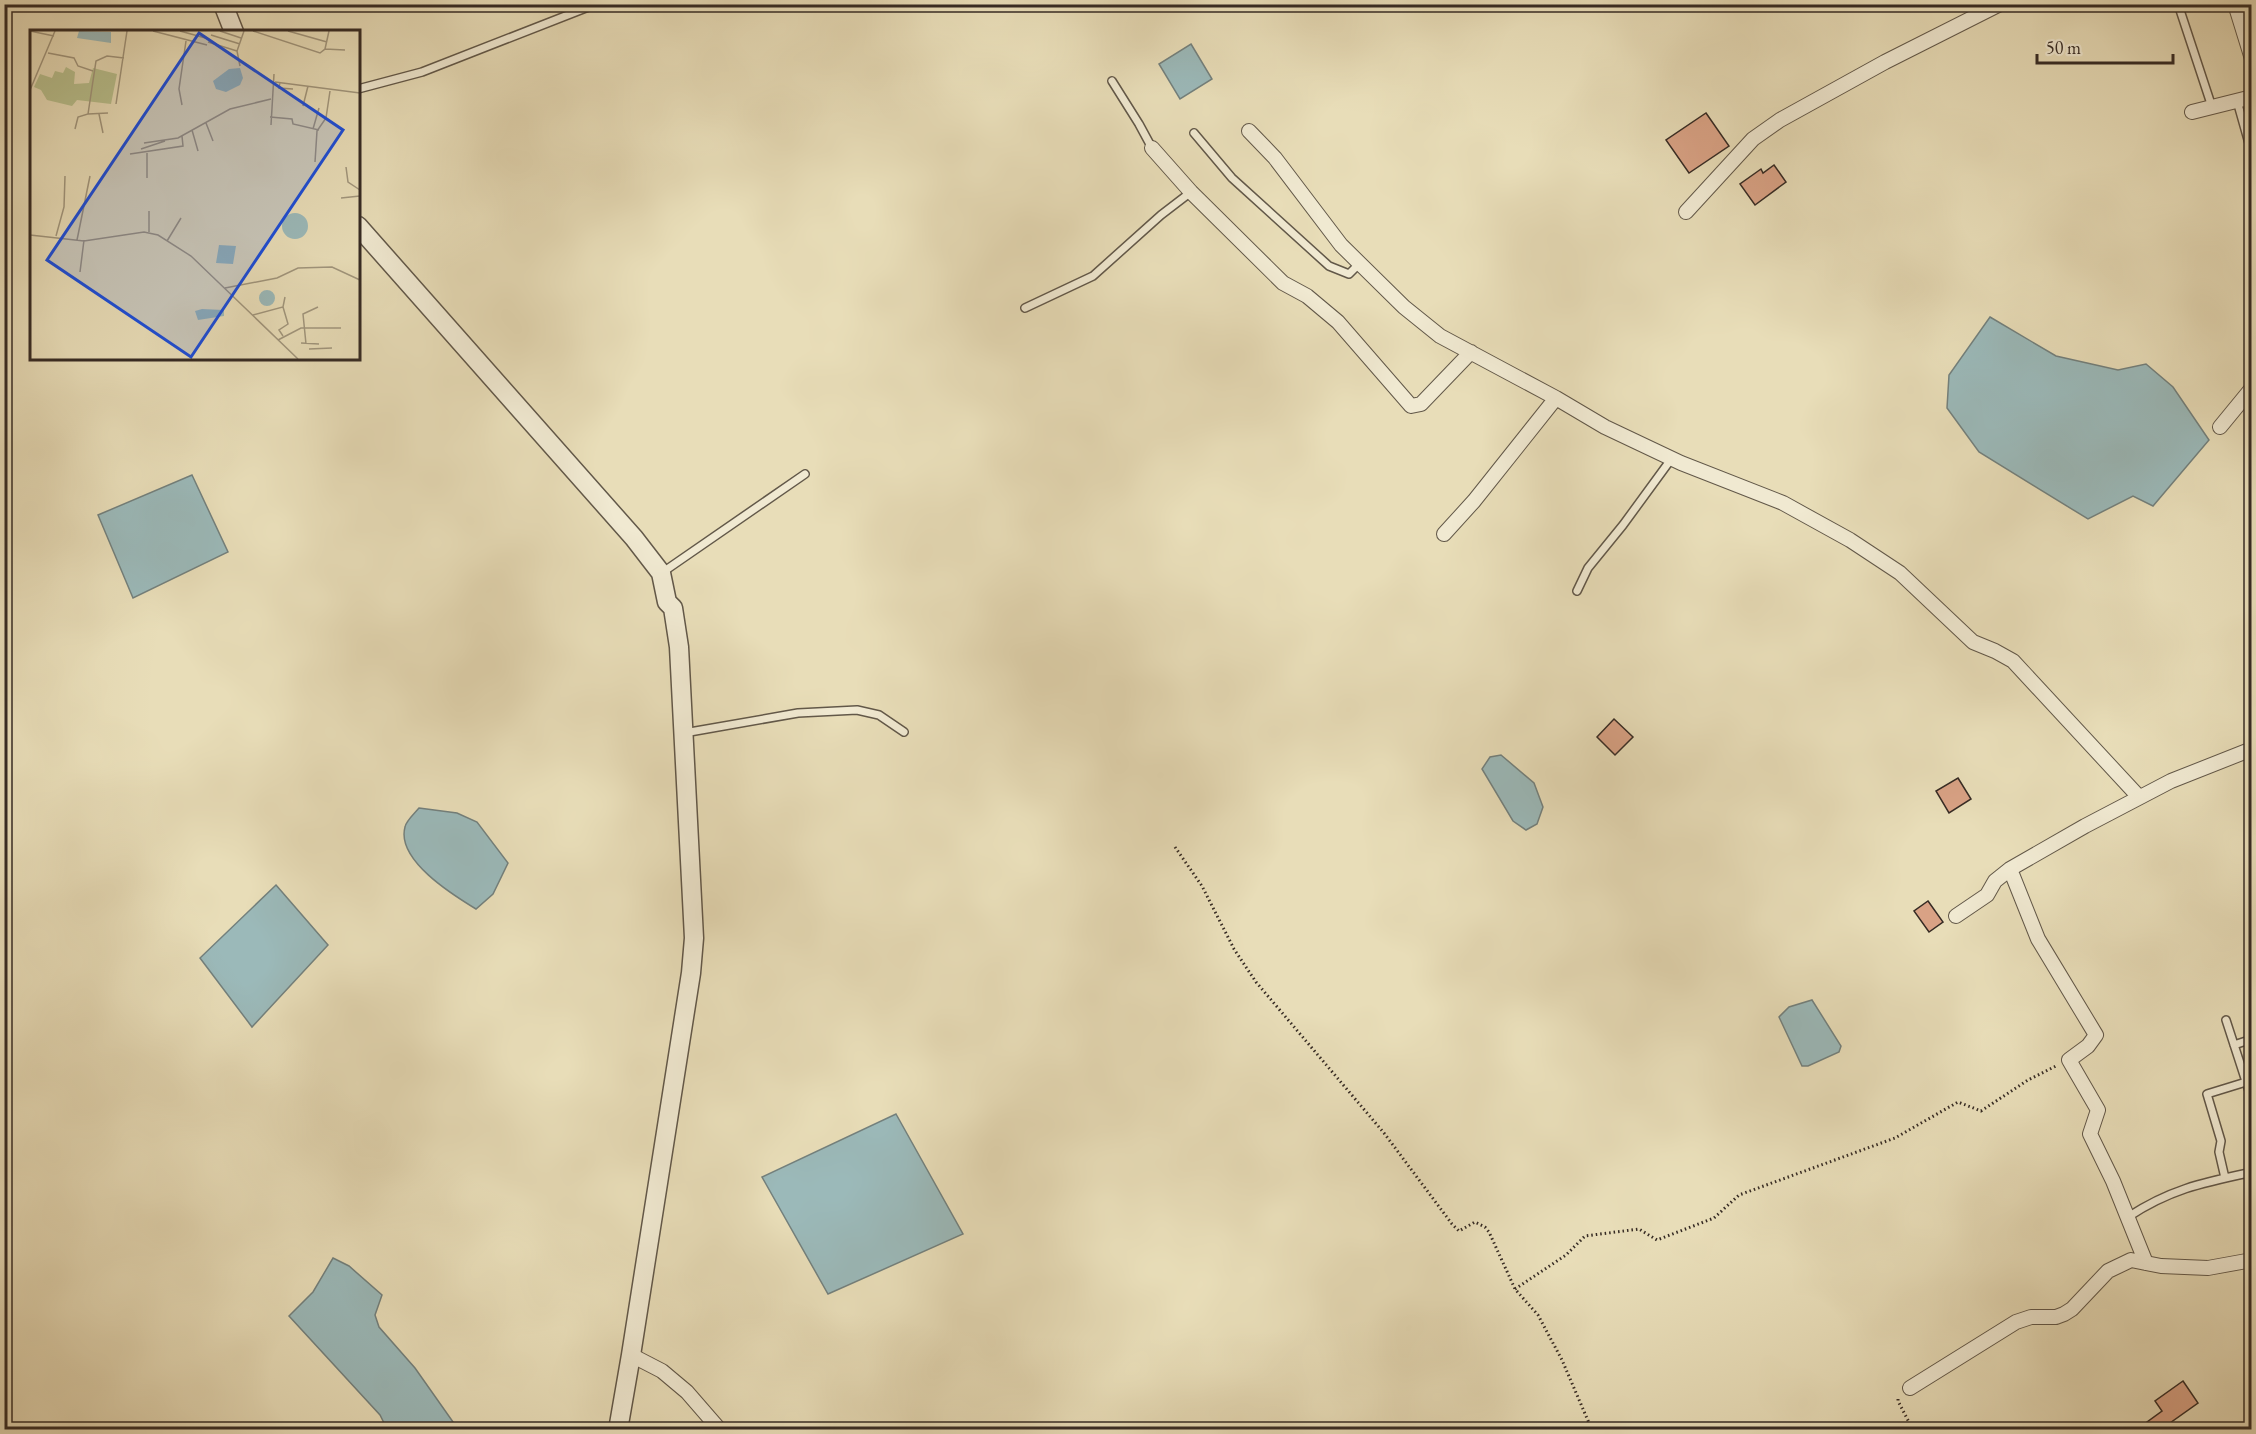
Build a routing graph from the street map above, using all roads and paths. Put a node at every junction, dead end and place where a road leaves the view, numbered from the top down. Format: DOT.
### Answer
graph roads {
  1 [pos="223,4"];
  2 [pos="596,4"];
  3 [pos="2000,4"];
  4 [pos="2178,4"];
  5 [pos="2235,4"];
  6 [pos="233,30"];
  7 [pos="2252,58"];
  8 [pos="1112,81"];
  9 [pos="360,88"];
  10 [pos="2252,97"];
  11 [pos="2237,101"];
  12 [pos="2212,107"];
  13 [pos="2192,112"];
  14 [pos="1249,131"];
  15 [pos="1194,133"];
  16 [pos="1152,148"];
  17 [pos="2252,154"];
  18 [pos="1191,192"];
  19 [pos="1686,212"];
  20 [pos="360,228"];
  21 [pos="1359,264"];
  22 [pos="1025,308"];
  23 [pos="1471,352"];
  24 [pos="2252,388"];
  25 [pos="1556,398"];
  26 [pos="2220,428"];
  27 [pos="1672,458"];
  28 [pos="805,474"];
  29 [pos="1444,534"];
  30 [pos="661,573"];
  31 [pos="1577,591"];
  32 [pos="904,732"];
  33 [pos="684,733"];
  34 [pos="2252,749"];
  35 [pos="2139,797"];
  36 [pos="1175,847"];
  37 [pos="2010,869"];
  38 [pos="1956,916"];
  39 [pos="2226,1020"];
  40 [pos="2252,1039"];
  41 [pos="2234,1045"];
  42 [pos="2069,1060"];
  43 [pos="2246,1083"];
  44 [pos="2252,1100"];
  45 [pos="2252,1176"];
  46 [pos="2225,1178"];
  47 [pos="2128,1217"];
  48 [pos="2252,1260"];
  49 [pos="2146,1263"];
  50 [pos="1515,1289"];
  51 [pos="631,1355"];
  52 [pos="1910,1388"];
  53 [pos="618,1430"];
  54 [pos="720,1430"];
  55 [pos="1592,1430"];
  56 [pos="1913,1430"];
  1 -- 6 [label="street"];
  2 -- 9 [label="lane"];
  3 -- 19 [label="street"];
  4 -- 12 [label="lane"];
  5 -- 7 [label="street"];
  8 -- 16 [label="lane"];
  10 -- 11 [label="street"];
  11 -- 12 [label="street"];
  11 -- 17 [label="lane"];
  12 -- 13 [label="street"];
  14 -- 21 [label="street"];
  15 -- 21 [label="lane"];
  16 -- 18 [label="street"];
  18 -- 22 [label="lane"];
  18 -- 23 [label="street"];
  20 -- 30 [label="street"];
  21 -- 23 [label="street"];
  23 -- 25 [label="street"];
  24 -- 26 [label="street"];
  25 -- 27 [label="street"];
  25 -- 29 [label="street"];
  27 -- 31 [label="lane"];
  27 -- 35 [label="street"];
  28 -- 30 [label="lane"];
  30 -- 33 [label="street"];
  32 -- 33 [label="lane"];
  33 -- 51 [label="street"];
  34 -- 35 [label="street"];
  35 -- 37 [label="street"];
  36 -- 50 [label="path"];
  37 -- 38 [label="street"];
  37 -- 42 [label="street"];
  39 -- 41 [label="lane"];
  40 -- 41 [label="lane"];
  41 -- 43 [label="lane"];
  42 -- 47 [label="street"];
  42 -- 50 [label="path"];
  43 -- 44 [label="lane"];
  43 -- 46 [label="lane"];
  45 -- 46 [label="lane"];
  46 -- 47 [label="lane"];
  47 -- 49 [label="street"];
  48 -- 49 [label="street"];
  49 -- 52 [label="street"];
  50 -- 55 [label="path"];
  51 -- 53 [label="street"];
  51 -- 54 [label="street"];
  52 -- 56 [label="path"];
}
